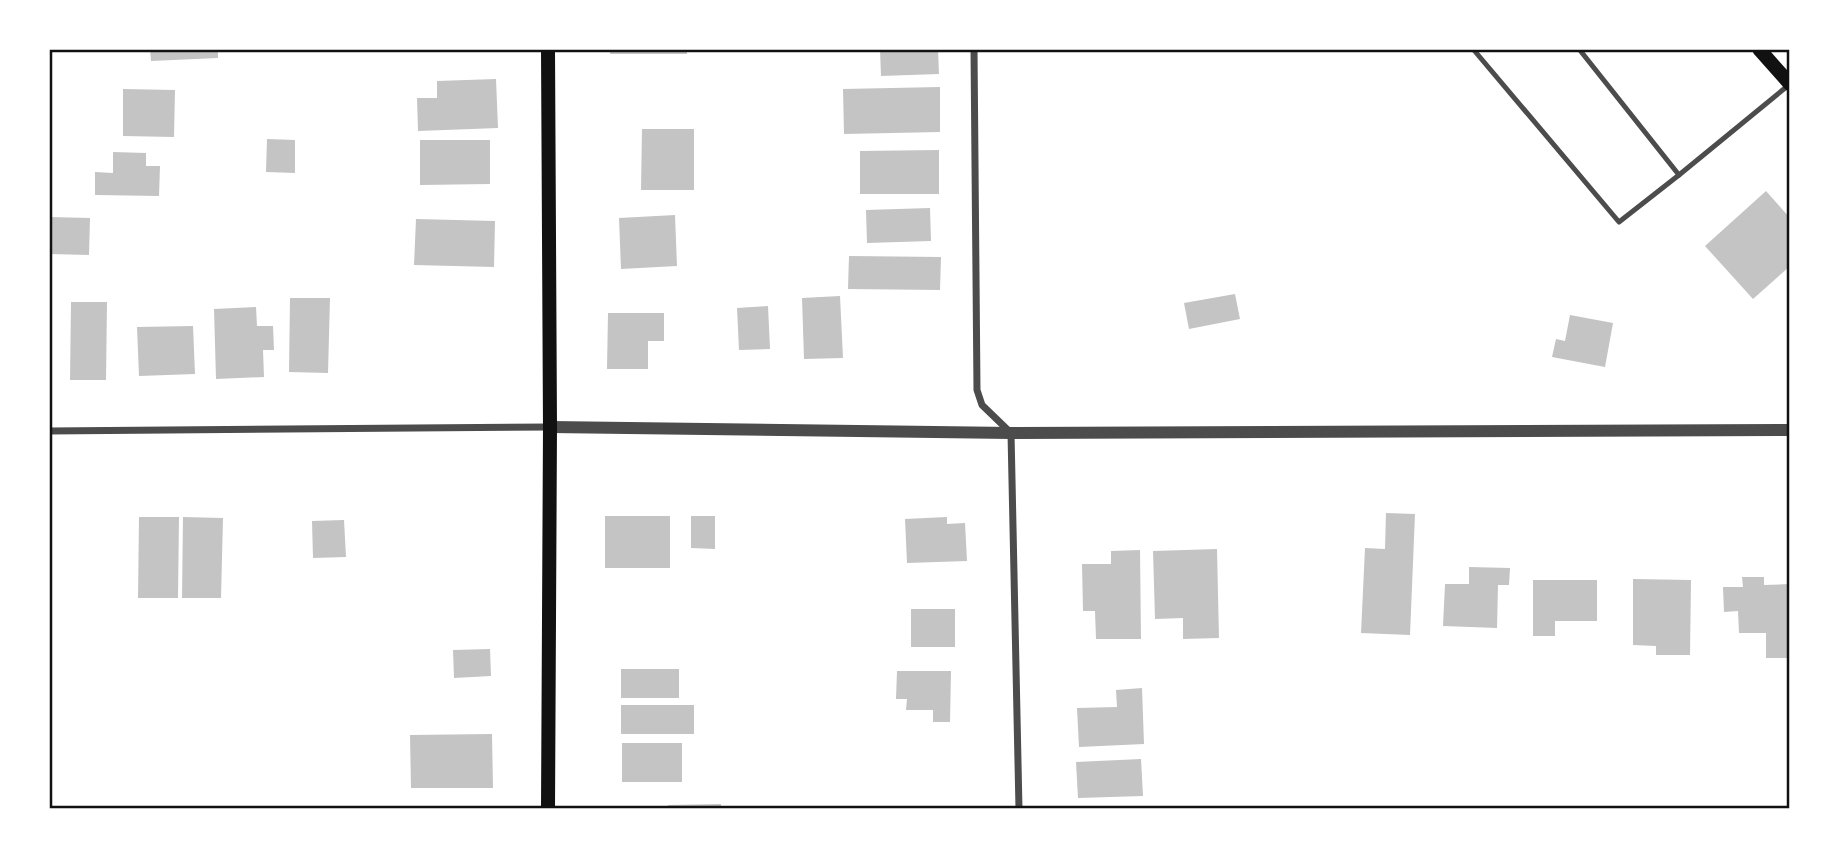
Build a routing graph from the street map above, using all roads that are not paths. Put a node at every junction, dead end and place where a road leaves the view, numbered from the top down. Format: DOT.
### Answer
graph roads {
  1 [pos="548,49"];
  2 [pos="974,49"];
  3 [pos="1473,49"];
  4 [pos="1579,49"];
  5 [pos="1759,49"];
  6 [pos="1790,84"];
  7 [pos="1679,175"];
  8 [pos="550,427"];
  9 [pos="1790,430"];
  10 [pos="49,431"];
  11 [pos="1011,433"];
  12 [pos="548,809"];
  13 [pos="1019,809"];
  1 -- 8 [label="main road"];
  2 -- 11 [label="street"];
  3 -- 7 [label="lane"];
  4 -- 7 [label="lane"];
  5 -- 6 [label="main road"];
  6 -- 7 [label="lane"];
  8 -- 10 [label="street"];
  8 -- 11 [label="street"];
  8 -- 12 [label="main road"];
  9 -- 11 [label="street"];
  11 -- 13 [label="street"];
}
